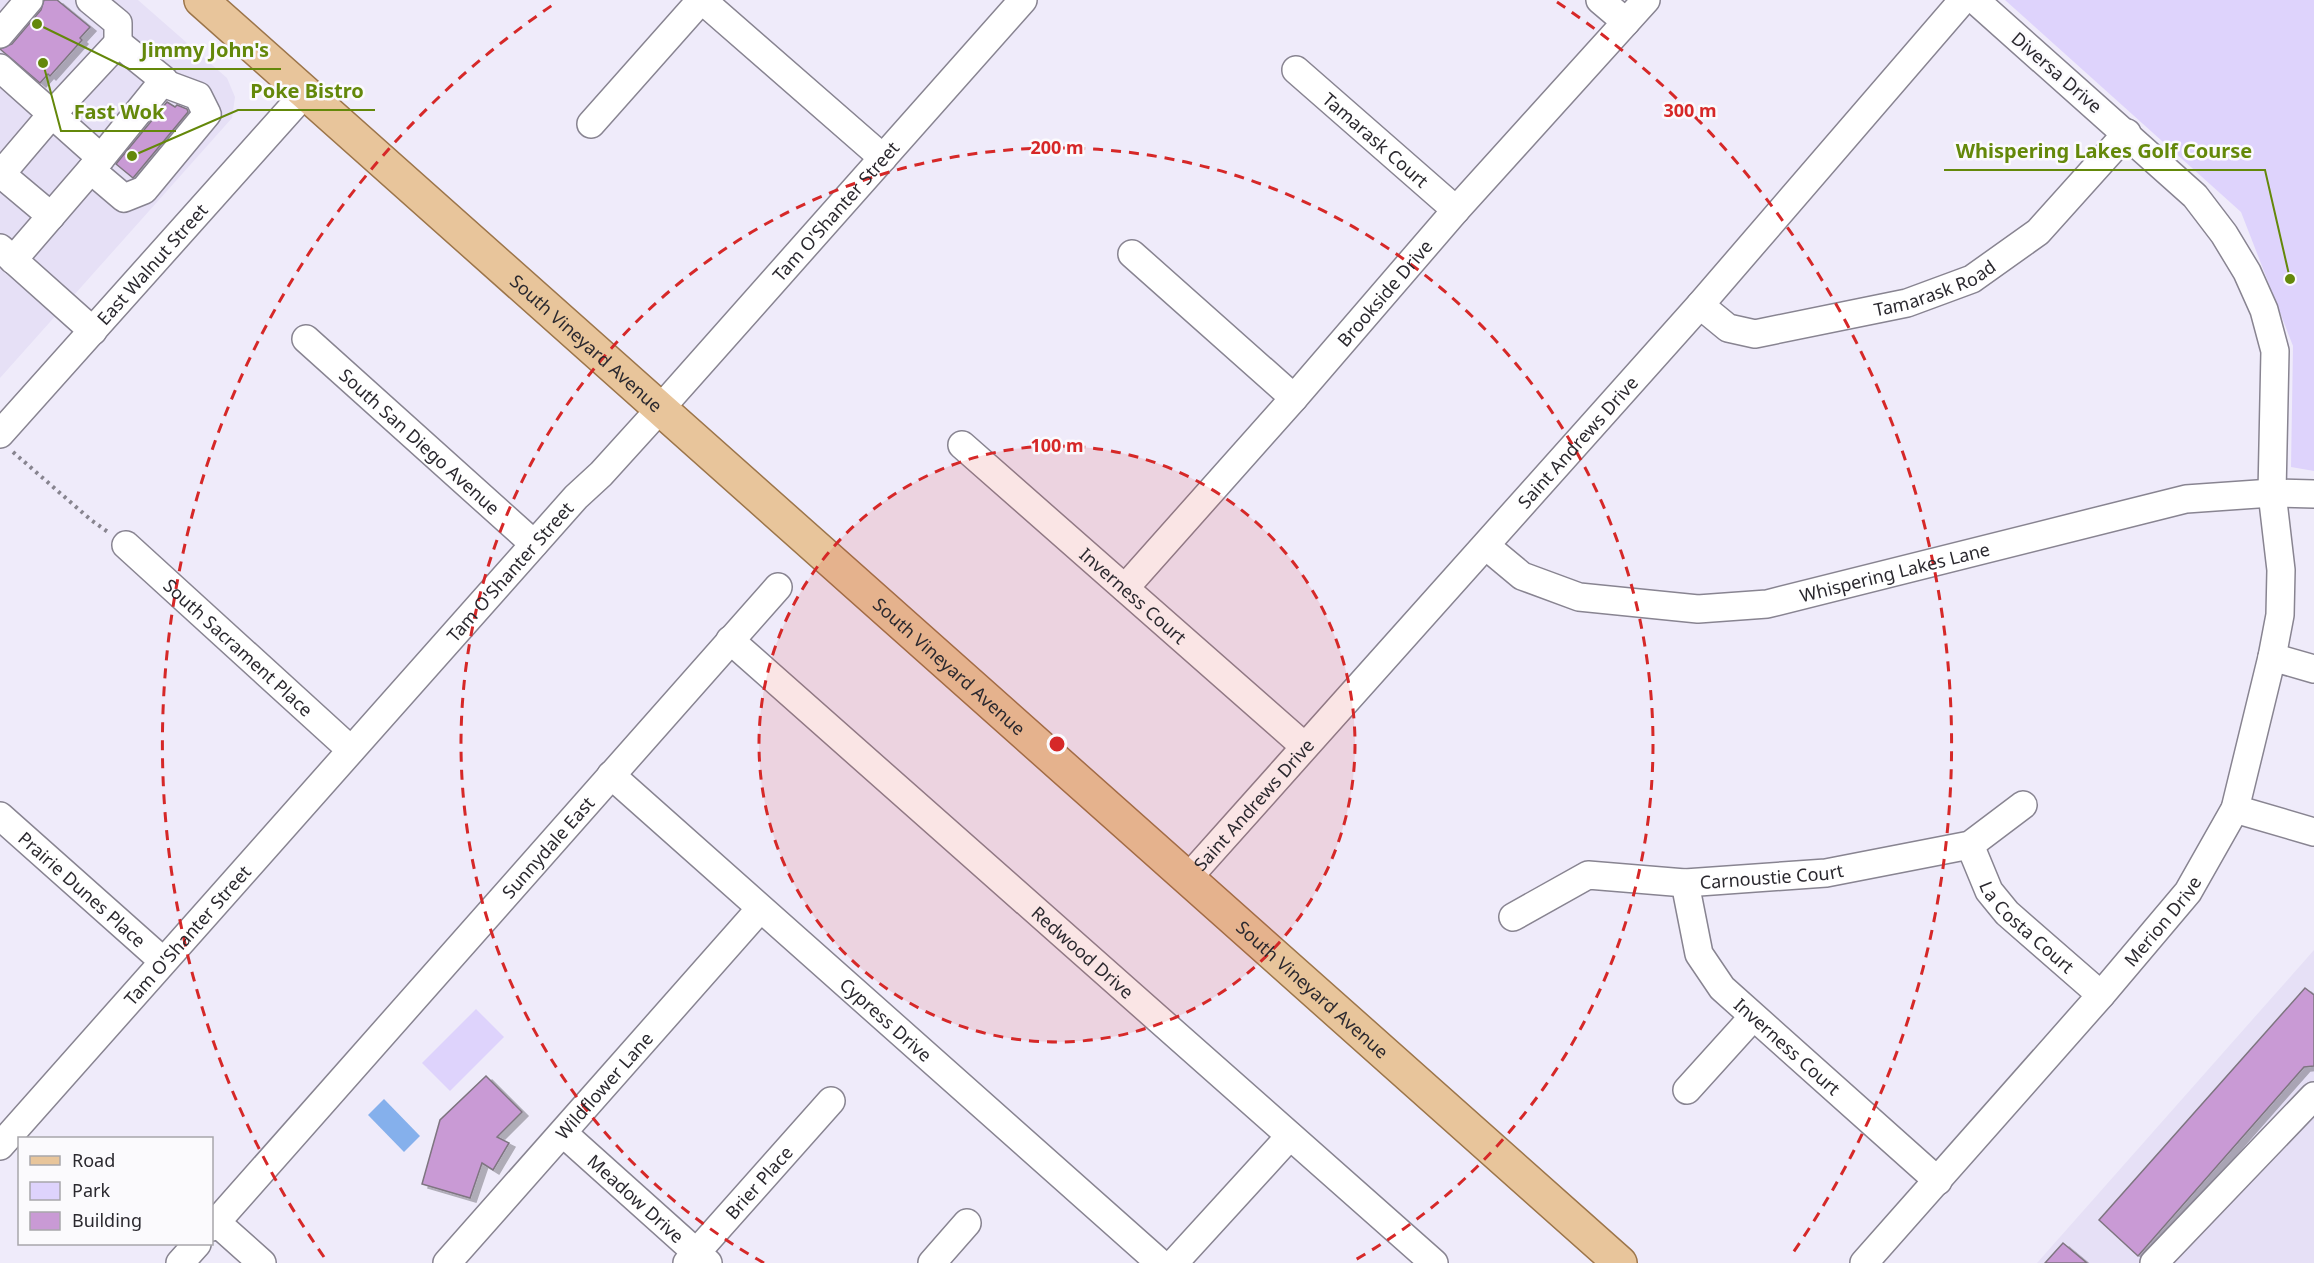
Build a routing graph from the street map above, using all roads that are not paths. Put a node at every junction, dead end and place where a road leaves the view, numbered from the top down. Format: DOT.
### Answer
graph roads {
  1 [pos="29,0"];
  2 [pos="90,0"];
  3 [pos="201,0"];
  4 [pos="701,0"];
  5 [pos="1023,0"];
  6 [pos="1600,0"];
  7 [pos="1646,0"];
  8 [pos="1963,0"];
  9 [pos="1975,0"];
  10 [pos="1626,22"];
  11 [pos="0,33"];
  12 [pos="118,43"];
  13 [pos="0,69"];
  14 [pos="1296,70"];
  15 [pos="163,83"];
  16 [pos="305,93"];
  17 [pos="52,114"];
  18 [pos="591,124"];
  19 [pos="2127,133"];
  20 [pos="883,158"];
  21 [pos="96,164"];
  22 [pos="1,173"];
  23 [pos="1456,210"];
  24 [pos="51,216"];
  25 [pos="7,254"];
  26 [pos="1132,255"];
  27 [pos="1700,305"];
  28 [pos="93,331"];
  29 [pos="306,339"];
  30 [pos="1294,398"];
  31 [pos="660,410"];
  32 [pos="4,441"];
  33 [pos="962,445"];
  34 [pos="2272,493"];
  35 [pos="2314,494"];
  36 [pos="534,544"];
  37 [pos="126,545"];
  38 [pos="1486,546"];
  39 [pos="778,587"];
  40 [pos="1125,588"];
  41 [pos="730,640"];
  42 [pos="2272,657"];
  43 [pos="2314,669"];
  44 [pos="1304,746"];
  45 [pos="351,750"];
  46 [pos="611,775"];
  47 [pos="2023,805"];
  48 [pos="2235,809"];
  49 [pos="0,816"];
  50 [pos="2314,832"];
  51 [pos="1970,845"];
  52 [pos="1187,879"];
  53 [pos="1685,883"];
  54 [pos="760,909"];
  55 [pos="1514,917"];
  56 [pos="163,961"];
  57 [pos="2101,995"];
  58 [pos="1753,1017"];
  59 [pos="1687,1090"];
  60 [pos="2314,1096"];
  61 [pos="831,1101"];
  62 [pos="563,1133"];
  63 [pos="1290,1136"];
  64 [pos="0,1146"];
  65 [pos="1938,1181"];
  66 [pos="967,1223"];
  67 [pos="214,1225"];
  68 [pos="196,1245"];
  69 [pos="697,1260"];
  70 [pos="180,1263"];
  71 [pos="262,1263"];
  72 [pos="447,1263"];
  73 [pos="932,1263"];
  74 [pos="1160,1263"];
  75 [pos="1174,1263"];
  76 [pos="1434,1263"];
  77 [pos="1620,1263"];
  78 [pos="1864,1263"];
  79 [pos="2154,1263"];
  1 -- 11 [label="street"];
  2 -- 12 [label="street"];
  3 -- 16 [label="main road, South Vineyard Avenue"];
  4 -- 18 [label="street"];
  4 -- 20 [label="street"];
  5 -- 20 [label="street, Tam O'Shanter Street"];
  6 -- 10 [label="street"];
  7 -- 10 [label="street, Brookside Drive"];
  8 -- 27 [label="street, Saint Andrews Drive"];
  9 -- 19 [label="street, Diversa Drive"];
  10 -- 23 [label="street, Brookside Drive"];
  12 -- 15 [label="street"];
  12 -- 17 [label="street"];
  13 -- 17 [label="street"];
  14 -- 23 [label="street, Tamarask Court"];
  15 -- 21 [label="street"];
  15 -- 21 [label="street"];
  16 -- 28 [label="street, East Walnut Street"];
  16 -- 31 [label="main road, South Vineyard Avenue"];
  17 -- 21 [label="street"];
  17 -- 22 [label="street"];
  19 -- 27 [label="street, Tamarask Road"];
  19 -- 34 [label="street, Diversa Drive"];
  20 -- 31 [label="street, Tam O'Shanter Street"];
  21 -- 24 [label="street"];
  22 -- 24 [label="street"];
  23 -- 30 [label="street, Brookside Drive"];
  24 -- 25 [label="street"];
  25 -- 28 [label="street"];
  26 -- 30 [label="street"];
  27 -- 38 [label="street, Saint Andrews Drive"];
  28 -- 32 [label="street, East Walnut Street"];
  29 -- 36 [label="street, South San Diego Avenue"];
  30 -- 40 [label="street, Brookside Drive"];
  31 -- 36 [label="street, Tam O'Shanter Street"];
  31 -- 52 [label="main road, South Vineyard Avenue"];
  33 -- 40 [label="street, Inverness Court"];
  34 -- 35 [label="street, Whispering Lakes Lane"];
  34 -- 38 [label="street, Whispering Lakes Lane"];
  34 -- 42 [label="street, Merion Drive"];
  36 -- 45 [label="street, Tam O'Shanter Street"];
  37 -- 45 [label="street, South Sacrament Place"];
  38 -- 44 [label="street, Saint Andrews Drive"];
  39 -- 41 [label="street, Sunnydale East"];
  40 -- 44 [label="street, Inverness Court"];
  41 -- 46 [label="street, Sunnydale East"];
  41 -- 63 [label="street, Redwood Drive"];
  42 -- 43 [label="street"];
  42 -- 48 [label="street, Merion Drive"];
  44 -- 52 [label="street, Saint Andrews Drive"];
  45 -- 56 [label="street, Tam O'Shanter Street"];
  46 -- 54 [label="street, Cypress Drive"];
  46 -- 67 [label="street, Sunnydale East"];
  47 -- 51 [label="street, Carnoustie Court"];
  48 -- 50 [label="street"];
  48 -- 57 [label="street, Merion Drive"];
  49 -- 56 [label="street, Prairie Dunes Place"];
  51 -- 53 [label="street, Carnoustie Court"];
  51 -- 57 [label="street, La Costa Court"];
  52 -- 77 [label="main road, South Vineyard Avenue"];
  53 -- 55 [label="street, Carnoustie Court"];
  53 -- 58 [label="street, Inverness Court"];
  54 -- 62 [label="street, Wildflower Lane"];
  54 -- 74 [label="street, Cypress Drive"];
  56 -- 64 [label="street, Tam O'Shanter Street"];
  57 -- 65 [label="street, Merion Drive"];
  58 -- 59 [label="street"];
  58 -- 65 [label="street, Inverness Court"];
  60 -- 79 [label="street"];
  61 -- 69 [label="street, Brier Place"];
  62 -- 69 [label="street, Meadow Drive"];
  62 -- 72 [label="street, Wildflower Lane"];
  63 -- 75 [label="street"];
  63 -- 76 [label="street, Redwood Drive"];
  65 -- 78 [label="street, Merion Drive"];
  66 -- 73 [label="street"];
  67 -- 71 [label="street"];
  68 -- 70 [label="street"];
}
